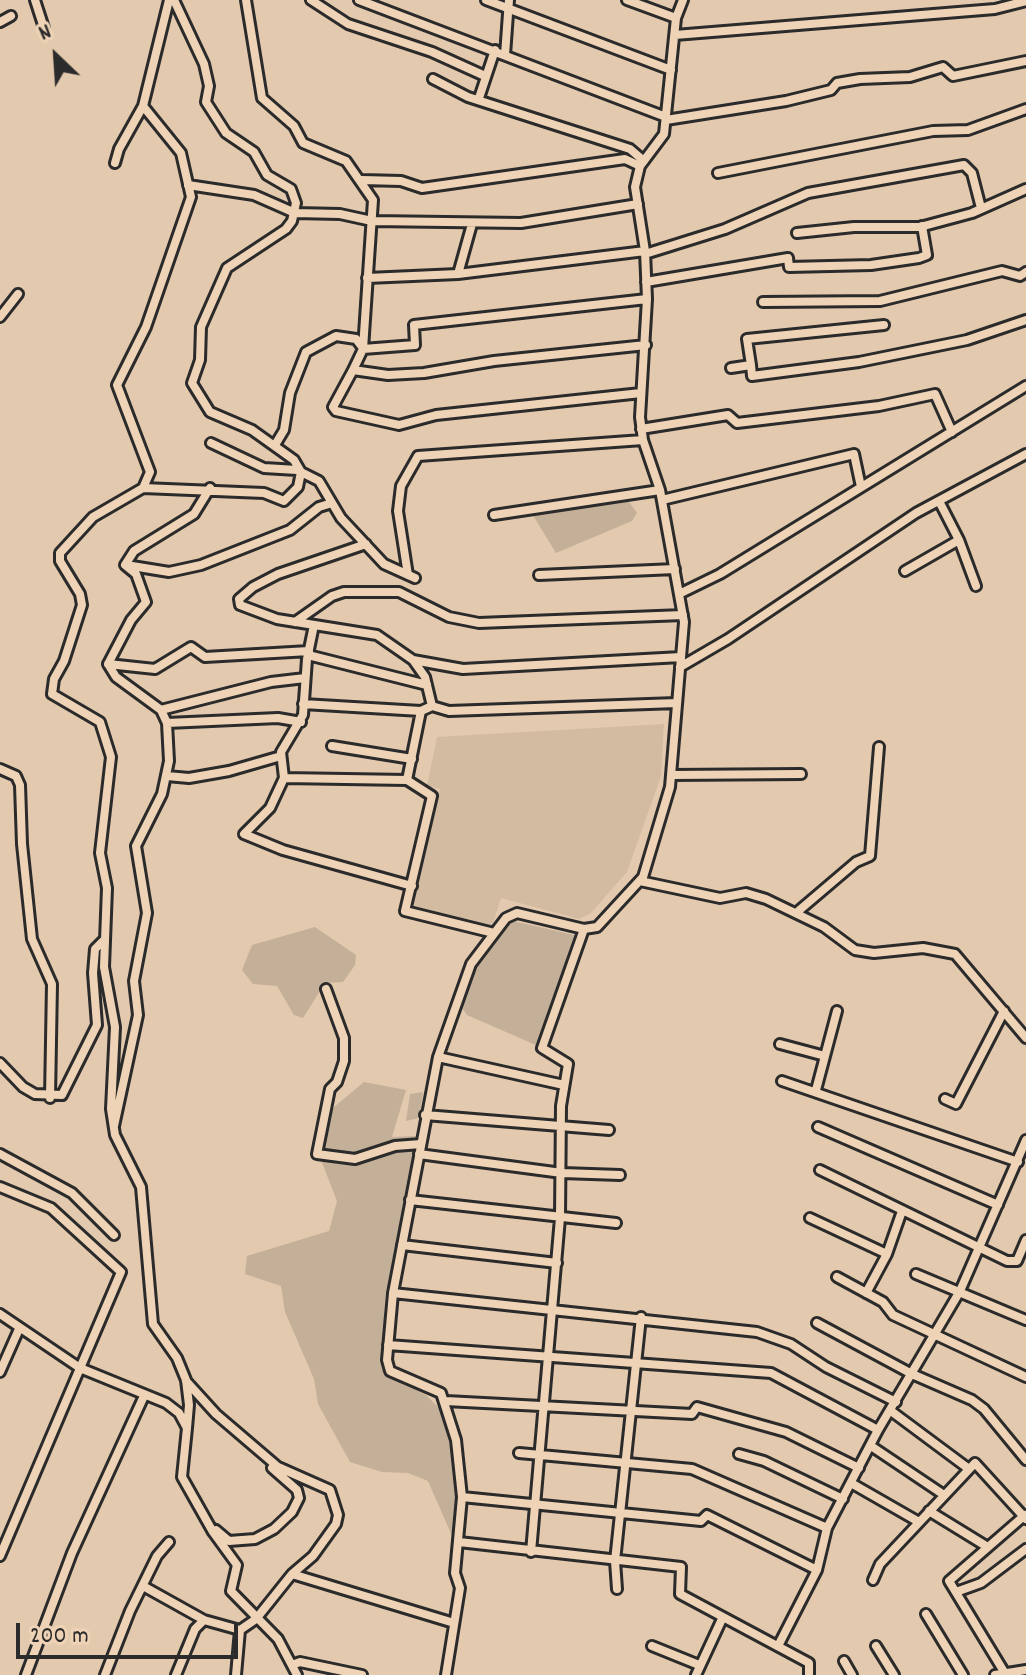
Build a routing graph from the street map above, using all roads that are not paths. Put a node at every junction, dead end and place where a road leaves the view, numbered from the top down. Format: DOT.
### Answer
graph roads {
  1 [pos="35,0"];
  2 [pos="171,0"];
  3 [pos="246,0"];
  4 [pos="311,0"];
  5 [pos="359,0"];
  6 [pos="486,0"];
  7 [pos="627,0"];
  8 [pos="683,0"];
  9 [pos="1026,1"];
  10 [pos="508,4"];
  11 [pos="11,16"];
  12 [pos="676,18"];
  13 [pos="0,22"];
  14 [pos="44,28"];
  15 [pos="675,35"];
  16 [pos="495,50"];
  17 [pos="505,55"];
  18 [pos="1026,61"];
  19 [pos="671,70"];
  20 [pos="485,76"];
  21 [pos="433,79"];
  22 [pos="479,98"];
  23 [pos="143,106"];
  24 [pos="1026,109"];
  25 [pos="666,118"];
  26 [pos="115,163"];
  27 [pos="642,163"];
  28 [pos="718,173"];
  29 [pos="362,180"];
  30 [pos="188,185"];
  31 [pos="1026,189"];
  32 [pos="638,204"];
  33 [pos="981,208"];
  34 [pos="295,213"];
  35 [pos="372,221"];
  36 [pos="472,224"];
  37 [pos="922,226"];
  38 [pos="797,233"];
  39 [pos="645,253"];
  40 [pos="1026,272"];
  41 [pos="458,274"];
  42 [pos="367,278"];
  43 [pos="646,282"];
  44 [pos="18,294"];
  45 [pos="647,299"];
  46 [pos="763,302"];
  47 [pos="0,317"];
  48 [pos="1026,320"];
  49 [pos="884,325"];
  50 [pos="646,345"];
  51 [pos="363,349"];
  52 [pos="751,365"];
  53 [pos="731,368"];
  54 [pos="353,370"];
  55 [pos="1026,386"];
  56 [pos="641,393"];
  57 [pos="641,429"];
  58 [pos="952,432"];
  59 [pos="643,440"];
  60 [pos="211,443"];
  61 [pos="275,445"];
  62 [pos="1025,457"];
  63 [pos="301,472"];
  64 [pos="861,487"];
  65 [pos="143,488"];
  66 [pos="210,488"];
  67 [pos="660,490"];
  68 [pos="662,500"];
  69 [pos="939,501"];
  70 [pos="332,503"];
  71 [pos="494,515"];
  72 [pos="959,540"];
  73 [pos="366,544"];
  74 [pos="125,565"];
  75 [pos="675,569"];
  76 [pos="905,571"];
  77 [pos="539,575"];
  78 [pos="976,586"];
  79 [pos="679,594"];
  80 [pos="683,615"];
  81 [pos="295,622"];
  82 [pos="314,625"];
  83 [pos="308,653"];
  84 [pos="681,657"];
  85 [pos="413,660"];
  86 [pos="108,664"];
  87 [pos="680,667"];
  88 [pos="305,678"];
  89 [pos="427,685"];
  90 [pos="677,703"];
  91 [pos="303,704"];
  92 [pos="432,706"];
  93 [pos="161,710"];
  94 [pos="421,711"];
  95 [pos="301,722"];
  96 [pos="167,723"];
  97 [pos="332,746"];
  98 [pos="879,747"];
  99 [pos="281,756"];
  100 [pos="412,759"];
  101 [pos="0,769"];
  102 [pos="801,774"];
  103 [pos="671,775"];
  104 [pos="167,776"];
  105 [pos="284,778"];
  106 [pos="407,780"];
  107 [pos="640,881"];
  108 [pos="412,886"];
  109 [pos="796,913"];
  110 [pos="584,929"];
  111 [pos="494,933"];
  112 [pos="104,940"];
  113 [pos="326,989"];
  114 [pos="837,1011"];
  115 [pos="1004,1011"];
  116 [pos="1026,1038"];
  117 [pos="780,1044"];
  118 [pos="825,1056"];
  119 [pos="438,1057"];
  120 [pos="0,1063"];
  121 [pos="782,1081"];
  122 [pos="564,1085"];
  123 [pos="816,1090"];
  124 [pos="50,1098"];
  125 [pos="945,1099"];
  126 [pos="425,1115"];
  127 [pos="561,1126"];
  128 [pos="114,1127"];
  129 [pos="818,1127"];
  130 [pos="609,1130"];
  131 [pos="1026,1140"];
  132 [pos="421,1144"];
  133 [pos="0,1154"];
  134 [pos="419,1154"];
  135 [pos="1018,1162"];
  136 [pos="820,1170"];
  137 [pos="562,1173"];
  138 [pos="620,1175"];
  139 [pos="0,1187"];
  140 [pos="410,1200"];
  141 [pos="998,1205"];
  142 [pos="902,1211"];
  143 [pos="560,1218"];
  144 [pos="810,1218"];
  145 [pos="616,1223"];
  146 [pos="114,1235"];
  147 [pos="1026,1240"];
  148 [pos="402,1245"];
  149 [pos="978,1248"];
  150 [pos="887,1254"];
  151 [pos="557,1263"];
  152 [pos="916,1274"];
  153 [pos="837,1277"];
  154 [pos="960,1291"];
  155 [pos="393,1293"];
  156 [pos="866,1293"];
  157 [pos="552,1310"];
  158 [pos="0,1314"];
  159 [pos="641,1317"];
  160 [pos="1026,1320"];
  161 [pos="817,1323"];
  162 [pos="19,1329"];
  163 [pos="933,1334"];
  164 [pos="388,1345"];
  165 [pos="548,1356"];
  166 [pos="636,1363"];
  167 [pos="80,1368"];
  168 [pos="0,1372"];
  169 [pos="912,1374"];
  170 [pos="1026,1377"];
  171 [pos="186,1380"];
  172 [pos="144,1396"];
  173 [pos="446,1401"];
  174 [pos="896,1402"];
  175 [pos="544,1405"];
  176 [pos="891,1411"];
  177 [pos="631,1412"];
  178 [pos="187,1428"];
  179 [pos="878,1430"];
  180 [pos="871,1446"];
  181 [pos="254,1449"];
  182 [pos="519,1453"];
  183 [pos="739,1454"];
  184 [pos="540,1456"];
  185 [pos="1026,1460"];
  186 [pos="625,1464"];
  187 [pos="859,1468"];
  188 [pos="969,1469"];
  189 [pos="851,1483"];
  190 [pos="944,1495"];
  191 [pos="462,1497"];
  192 [pos="843,1499"];
  193 [pos="535,1505"];
  194 [pos="929,1511"];
  195 [pos="621,1514"];
  196 [pos="1025,1516"];
  197 [pos="919,1522"];
  198 [pos="827,1528"];
  199 [pos="213,1532"];
  200 [pos="169,1542"];
  201 [pos="459,1542"];
  202 [pos="986,1546"];
  203 [pos="1026,1549"];
  204 [pos="531,1552"];
  205 [pos="0,1556"];
  206 [pos="615,1561"];
  207 [pos="817,1570"];
  208 [pos="292,1574"];
  209 [pos="873,1580"];
  210 [pos="143,1586"];
  211 [pos="617,1589"];
  212 [pos="956,1592"];
  213 [pos="926,1614"];
  214 [pos="256,1619"];
  215 [pos="722,1619"];
  216 [pos="204,1620"];
  217 [pos="454,1623"];
  218 [pos="240,1630"];
  219 [pos="652,1646"];
  220 [pos="778,1646"];
  221 [pos="876,1646"];
  222 [pos="844,1661"];
  223 [pos="292,1665"];
  224 [pos="699,1665"];
  225 [pos="1026,1670"];
  226 [pos="26,1675"];
  227 [pos="105,1675"];
  228 [pos="176,1675"];
  229 [pos="236,1675"];
  230 [pos="297,1675"];
  231 [pos="362,1675"];
  232 [pos="446,1675"];
  233 [pos="696,1675"];
  234 [pos="809,1675"];
  235 [pos="852,1675"];
  236 [pos="894,1675"];
  237 [pos="963,1675"];
  238 [pos="995,1675"];
  239 [pos="1006,1675"];
  1 -- 14 [label="street"];
  2 -- 23 [label="street"];
  2 -- 34 [label="street"];
  3 -- 29 [label="street"];
  4 -- 20 [label="street"];
  5 -- 16 [label="street"];
  6 -- 10 [label="street"];
  7 -- 12 [label="street"];
  8 -- 12 [label="street"];
  9 -- 15 [label="street"];
  10 -- 17 [label="street"];
  10 -- 19 [label="street"];
  11 -- 13 [label="street"];
  12 -- 15 [label="street"];
  15 -- 19 [label="street"];
  16 -- 17 [label="street"];
  16 -- 20 [label="street"];
  17 -- 25 [label="street"];
  18 -- 25 [label="street"];
  19 -- 25 [label="street"];
  20 -- 22 [label="street"];
  21 -- 22 [label="street"];
  22 -- 27 [label="street"];
  23 -- 26 [label="street"];
  23 -- 30 [label="street"];
  24 -- 28 [label="street"];
  25 -- 27 [label="street"];
  27 -- 29 [label="street"];
  27 -- 32 [label="street"];
  29 -- 35 [label="street"];
  30 -- 34 [label="street"];
  30 -- 65 [label="street"];
  31 -- 33 [label="street"];
  32 -- 36 [label="street"];
  32 -- 39 [label="street"];
  33 -- 37 [label="street"];
  33 -- 39 [label="street"];
  34 -- 35 [label="street"];
  34 -- 61 [label="street"];
  35 -- 36 [label="street"];
  35 -- 42 [label="street"];
  36 -- 41 [label="street"];
  37 -- 38 [label="street"];
  37 -- 43 [label="street"];
  39 -- 41 [label="street"];
  39 -- 43 [label="street"];
  40 -- 46 [label="street"];
  41 -- 42 [label="street"];
  42 -- 51 [label="street"];
  43 -- 45 [label="street"];
  44 -- 47 [label="street"];
  45 -- 50 [label="street"];
  45 -- 51 [label="street"];
  48 -- 52 [label="street"];
  49 -- 52 [label="street"];
  50 -- 54 [label="street"];
  50 -- 56 [label="street"];
  51 -- 54 [label="street"];
  51 -- 61 [label="street"];
  52 -- 53 [label="street"];
  54 -- 56 [label="street"];
  55 -- 58 [label="street"];
  56 -- 57 [label="street"];
  57 -- 58 [label="street"];
  57 -- 59 [label="street"];
  58 -- 64 [label="street"];
  59 -- 67 [label="street"];
  59 -- 73 [label="street"];
  60 -- 63 [label="street"];
  61 -- 63 [label="street"];
  62 -- 69 [label="street"];
  63 -- 66 [label="street"];
  63 -- 70 [label="street"];
  64 -- 68 [label="street"];
  64 -- 79 [label="street"];
  65 -- 66 [label="street"];
  65 -- 112 [label="street"];
  66 -- 74 [label="street"];
  67 -- 68 [label="street"];
  67 -- 71 [label="street"];
  68 -- 75 [label="street"];
  69 -- 72 [label="street"];
  69 -- 87 [label="street"];
  70 -- 73 [label="street"];
  70 -- 74 [label="street"];
  72 -- 76 [label="street"];
  72 -- 78 [label="street"];
  73 -- 81 [label="street"];
  74 -- 86 [label="street"];
  75 -- 77 [label="street"];
  75 -- 79 [label="street"];
  79 -- 80 [label="street"];
  80 -- 81 [label="street"];
  80 -- 84 [label="street"];
  81 -- 82 [label="street"];
  82 -- 83 [label="street"];
  82 -- 85 [label="street"];
  83 -- 86 [label="street"];
  83 -- 88 [label="street"];
  83 -- 89 [label="street"];
  84 -- 85 [label="street"];
  84 -- 87 [label="street"];
  85 -- 89 [label="street"];
  86 -- 93 [label="street"];
  87 -- 90 [label="street"];
  88 -- 91 [label="street"];
  88 -- 93 [label="street"];
  89 -- 92 [label="street"];
  90 -- 92 [label="street"];
  90 -- 103 [label="street"];
  91 -- 94 [label="street"];
  91 -- 95 [label="street"];
  92 -- 94 [label="street"];
  93 -- 96 [label="street"];
  94 -- 100 [label="street"];
  95 -- 96 [label="street"];
  95 -- 99 [label="street"];
  96 -- 104 [label="street"];
  97 -- 100 [label="street"];
  98 -- 109 [label="street"];
  99 -- 104 [label="street"];
  99 -- 105 [label="street"];
  100 -- 106 [label="street"];
  101 -- 124 [label="street"];
  102 -- 103 [label="street"];
  103 -- 107 [label="street"];
  104 -- 128 [label="street"];
  105 -- 106 [label="street"];
  105 -- 108 [label="street"];
  106 -- 108 [label="street"];
  107 -- 109 [label="street"];
  107 -- 110 [label="street"];
  108 -- 111 [label="street"];
  109 -- 115 [label="street"];
  110 -- 111 [label="street"];
  110 -- 122 [label="street"];
  111 -- 119 [label="street"];
  112 -- 124 [label="street"];
  112 -- 128 [label="street"];
  113 -- 132 [label="street"];
  114 -- 118 [label="street"];
  115 -- 116 [label="street"];
  115 -- 125 [label="street"];
  117 -- 118 [label="street"];
  118 -- 123 [label="street"];
  119 -- 122 [label="street"];
  119 -- 126 [label="street"];
  120 -- 124 [label="street"];
  121 -- 123 [label="street"];
  122 -- 127 [label="street"];
  123 -- 135 [label="street"];
  126 -- 127 [label="street"];
  126 -- 132 [label="street"];
  127 -- 130 [label="street"];
  127 -- 137 [label="street"];
  128 -- 171 [label="street"];
  129 -- 141 [label="street"];
  131 -- 135 [label="street"];
  132 -- 134 [label="street"];
  133 -- 146 [label="street"];
  134 -- 137 [label="street"];
  134 -- 140 [label="street"];
  135 -- 141 [label="street"];
  136 -- 142 [label="street"];
  137 -- 138 [label="street"];
  137 -- 143 [label="street"];
  139 -- 167 [label="street"];
  140 -- 143 [label="street"];
  140 -- 148 [label="street"];
  141 -- 149 [label="street"];
  142 -- 149 [label="street"];
  142 -- 150 [label="street"];
  143 -- 145 [label="street"];
  143 -- 151 [label="street"];
  144 -- 150 [label="street"];
  147 -- 149 [label="street"];
  148 -- 151 [label="street"];
  148 -- 155 [label="street"];
  149 -- 154 [label="street"];
  150 -- 156 [label="street"];
  151 -- 157 [label="street"];
  152 -- 154 [label="street"];
  153 -- 156 [label="street"];
  154 -- 160 [label="street"];
  154 -- 163 [label="street"];
  155 -- 157 [label="street"];
  155 -- 164 [label="street"];
  156 -- 163 [label="street"];
  157 -- 159 [label="street"];
  157 -- 165 [label="street"];
  158 -- 162 [label="street"];
  159 -- 166 [label="street"];
  159 -- 174 [label="street"];
  161 -- 169 [label="street"];
  162 -- 167 [label="street"];
  162 -- 168 [label="street"];
  163 -- 169 [label="street"];
  163 -- 170 [label="street"];
  164 -- 165 [label="street"];
  164 -- 173 [label="street"];
  165 -- 166 [label="street"];
  165 -- 175 [label="street"];
  166 -- 177 [label="street"];
  166 -- 179 [label="street"];
  167 -- 172 [label="street"];
  167 -- 205 [label="street"];
  169 -- 174 [label="street"];
  169 -- 185 [label="street"];
  171 -- 178 [label="street"];
  171 -- 181 [label="street"];
  172 -- 178 [label="street"];
  172 -- 226 [label="street"];
  173 -- 175 [label="street"];
  173 -- 191 [label="street"];
  174 -- 176 [label="street"];
  175 -- 177 [label="street"];
  175 -- 184 [label="street"];
  176 -- 179 [label="street"];
  176 -- 188 [label="street"];
  177 -- 186 [label="street"];
  177 -- 187 [label="street"];
  178 -- 199 [label="street"];
  179 -- 180 [label="street"];
  180 -- 187 [label="street"];
  180 -- 190 [label="street"];
  181 -- 199 [label="street"];
  181 -- 208 [label="street"];
  182 -- 184 [label="street"];
  183 -- 192 [label="street"];
  184 -- 186 [label="street"];
  184 -- 193 [label="street"];
  186 -- 195 [label="street"];
  186 -- 198 [label="street"];
  187 -- 189 [label="street"];
  188 -- 190 [label="street"];
  188 -- 196 [label="street"];
  189 -- 192 [label="street"];
  189 -- 197 [label="street"];
  190 -- 194 [label="street"];
  191 -- 193 [label="street"];
  191 -- 201 [label="street"];
  192 -- 198 [label="street"];
  193 -- 195 [label="street"];
  193 -- 204 [label="street"];
  194 -- 197 [label="street"];
  194 -- 202 [label="street"];
  195 -- 206 [label="street"];
  195 -- 207 [label="street"];
  196 -- 202 [label="street"];
  197 -- 209 [label="street"];
  198 -- 207 [label="street"];
  199 -- 214 [label="street"];
  200 -- 210 [label="street"];
  201 -- 204 [label="street"];
  201 -- 217 [label="street"];
  202 -- 212 [label="street"];
  203 -- 212 [label="street"];
  204 -- 206 [label="street"];
  206 -- 211 [label="street"];
  206 -- 215 [label="street"];
  207 -- 220 [label="street"];
  208 -- 214 [label="street"];
  208 -- 217 [label="street"];
  210 -- 216 [label="street"];
  210 -- 227 [label="street"];
  212 -- 239 [label="street"];
  213 -- 237 [label="street"];
  214 -- 218 [label="street"];
  214 -- 223 [label="street"];
  215 -- 220 [label="street"];
  215 -- 224 [label="street"];
  216 -- 218 [label="street"];
  216 -- 228 [label="street"];
  217 -- 232 [label="street"];
  218 -- 229 [label="street"];
  219 -- 224 [label="street"];
  220 -- 234 [label="street"];
  221 -- 236 [label="street"];
  222 -- 235 [label="street"];
  223 -- 230 [label="street"];
  223 -- 231 [label="street"];
  224 -- 233 [label="street"];
  225 -- 239 [label="street"];
  238 -- 239 [label="street"];
}
